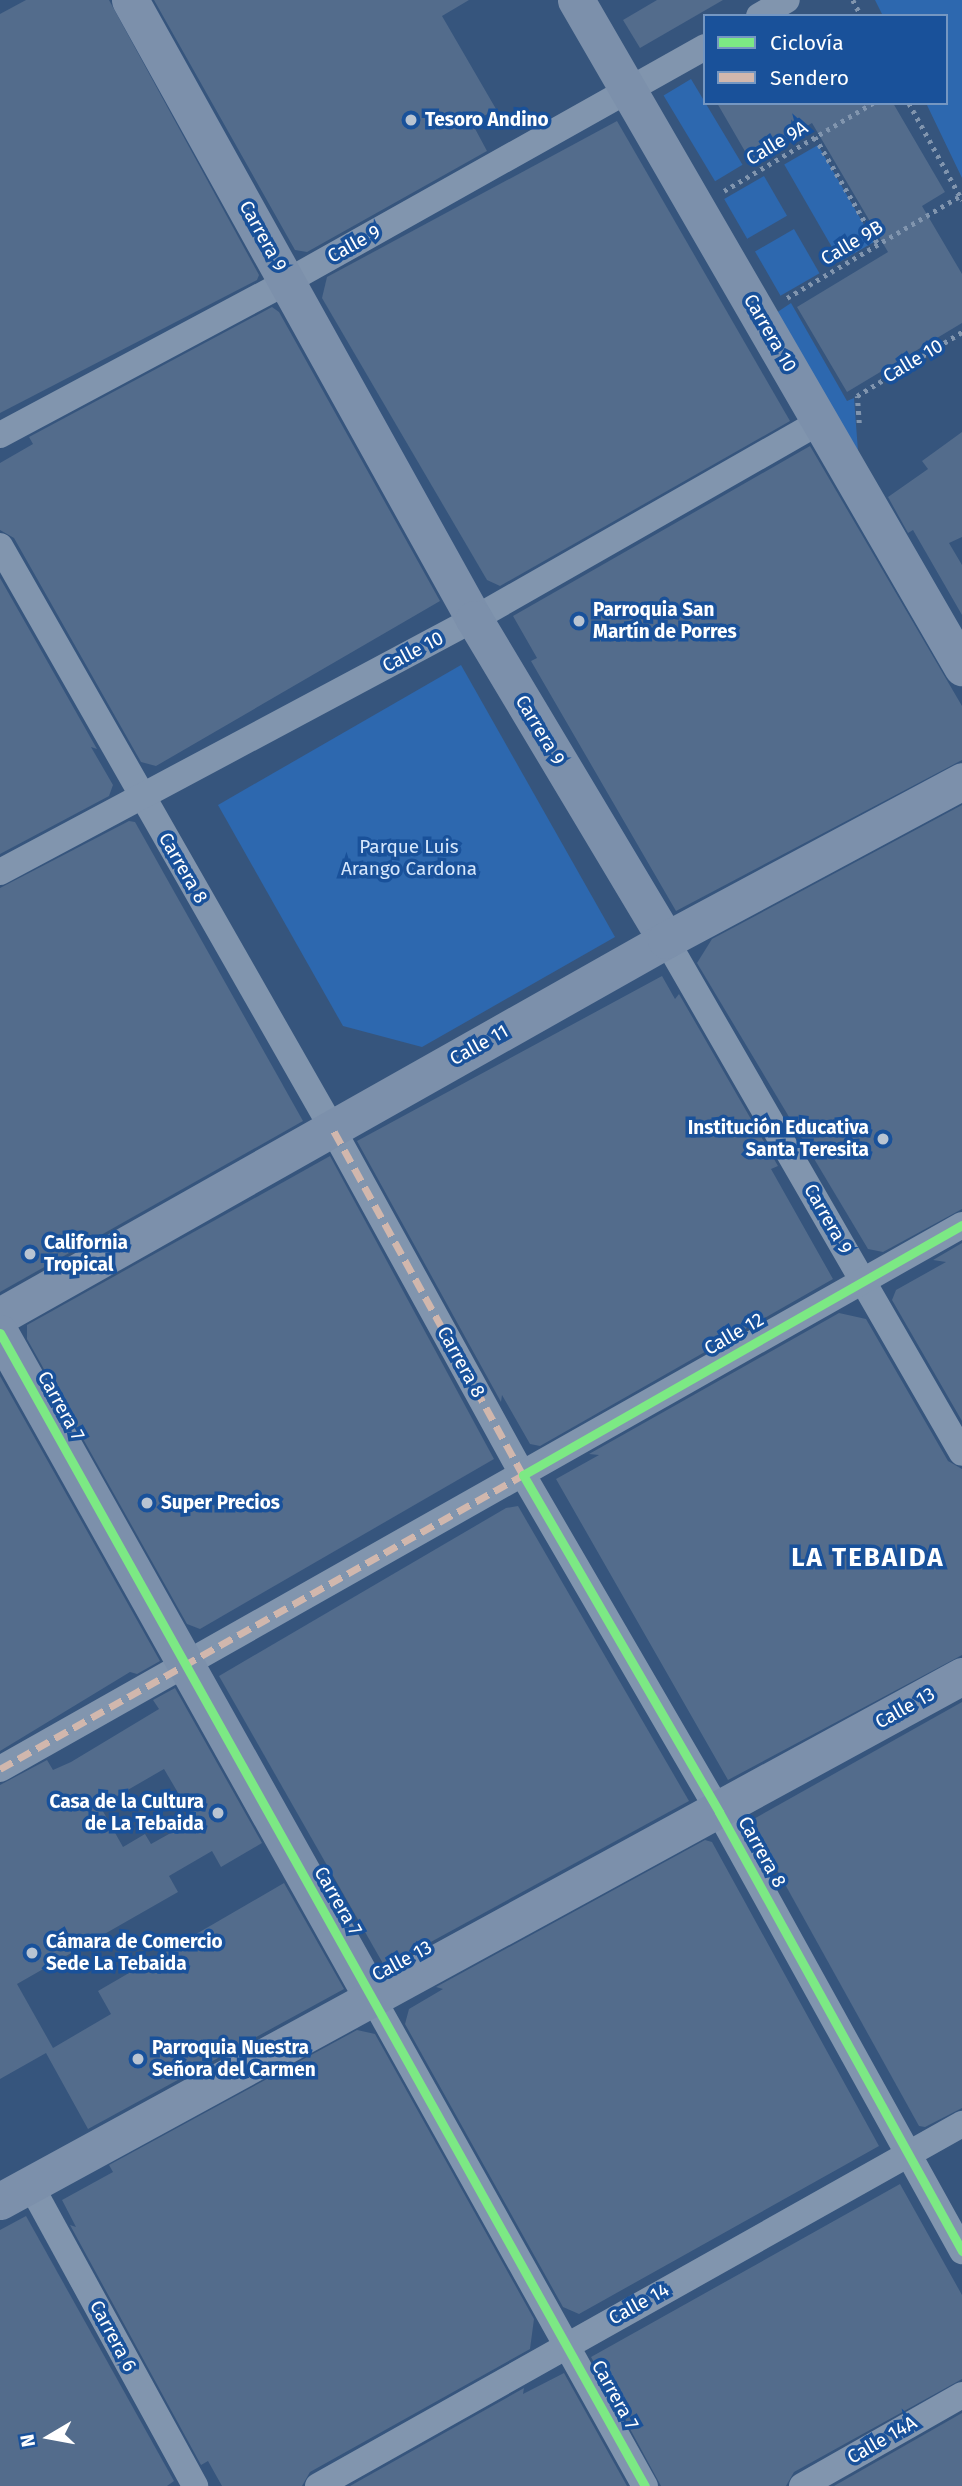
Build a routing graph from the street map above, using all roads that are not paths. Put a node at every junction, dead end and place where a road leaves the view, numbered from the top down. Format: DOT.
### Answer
graph roads {
  1 [pos="130,0"];
  2 [pos="576,0"];
  3 [pos="787,0"];
  4 [pos="762,14"];
  5 [pos="703,48"];
  6 [pos="628,91"];
  7 [pos="288,281"];
  8 [pos="821,421"];
  9 [pos="0,435"];
  10 [pos="0,546"];
  11 [pos="474,619"];
  12 [pos="962,667"];
  13 [pos="962,781"];
  14 [pos="141,796"];
  15 [pos="0,872"];
  16 [pos="666,940"];
  17 [pos="332,1128"];
  18 [pos="962,1225"];
  19 [pos="864,1280"];
  20 [pos="0,1315"];
  21 [pos="0,1333"];
  22 [pos="962,1454"];
  23 [pos="523,1475"];
  24 [pos="185,1666"];
  25 [pos="962,1676"];
  26 [pos="0,1769"];
  27 [pos="719,1812"];
  28 [pos="372,1997"];
  29 [pos="962,2123"];
  30 [pos="908,2152"];
  31 [pos="16,2193"];
  32 [pos="962,2251"];
  33 [pos="567,2344"];
  34 [pos="962,2395"];
  35 [pos="195,2486"];
  36 [pos="318,2486"];
  37 [pos="645,2486"];
  38 [pos="802,2486"];
  1 -- 7 [label="main road, Carrera 9"];
  2 -- 6 [label="main road, Carrera 10"];
  3 -- 4 [label="street"];
  5 -- 6 [label="street, Calle 9"];
  6 -- 7 [label="street, Calle 9"];
  6 -- 8 [label="main road, Carrera 10"];
  7 -- 9 [label="street, Calle 9"];
  7 -- 11 [label="main road, Carrera 9"];
  8 -- 11 [label="street, Calle 10"];
  8 -- 12 [label="main road, Carrera 10"];
  10 -- 14 [label="street, Carrera 8"];
  11 -- 14 [label="street, Calle 10"];
  11 -- 16 [label="main road, Carrera 9"];
  13 -- 16 [label="main road, Calle 11"];
  14 -- 15 [label="street, Calle 10"];
  14 -- 17 [label="street, Carrera 8"];
  16 -- 17 [label="main road, Calle 11"];
  16 -- 19 [label="street, Carrera 9"];
  17 -- 20 [label="main road, Calle 11"];
  17 -- 23 [label="street, Carrera 8"];
  18 -- 19 [label="street, Calle 12"];
  19 -- 22 [label="street, Carrera 9"];
  19 -- 23 [label="street, Calle 12"];
  21 -- 24 [label="main road, Carrera 7"];
  23 -- 24 [label="street, Calle 12"];
  23 -- 27 [label="street, Carrera 8"];
  24 -- 26 [label="street, Calle 12"];
  24 -- 28 [label="main road, Carrera 7"];
  25 -- 27 [label="main road, Calle 13"];
  27 -- 28 [label="main road, Calle 13"];
  27 -- 30 [label="street, Carrera 8"];
  28 -- 31 [label="main road, Calle 13"];
  28 -- 33 [label="street, Carrera 7"];
  29 -- 30 [label="street, Calle 14"];
  30 -- 32 [label="street, Carrera 8"];
  30 -- 33 [label="street, Calle 14"];
  31 -- 35 [label="street, Carrera 6"];
  33 -- 36 [label="street, Calle 14"];
  33 -- 37 [label="street, Carrera 7"];
  34 -- 38 [label="street, Calle 14A"];
}
